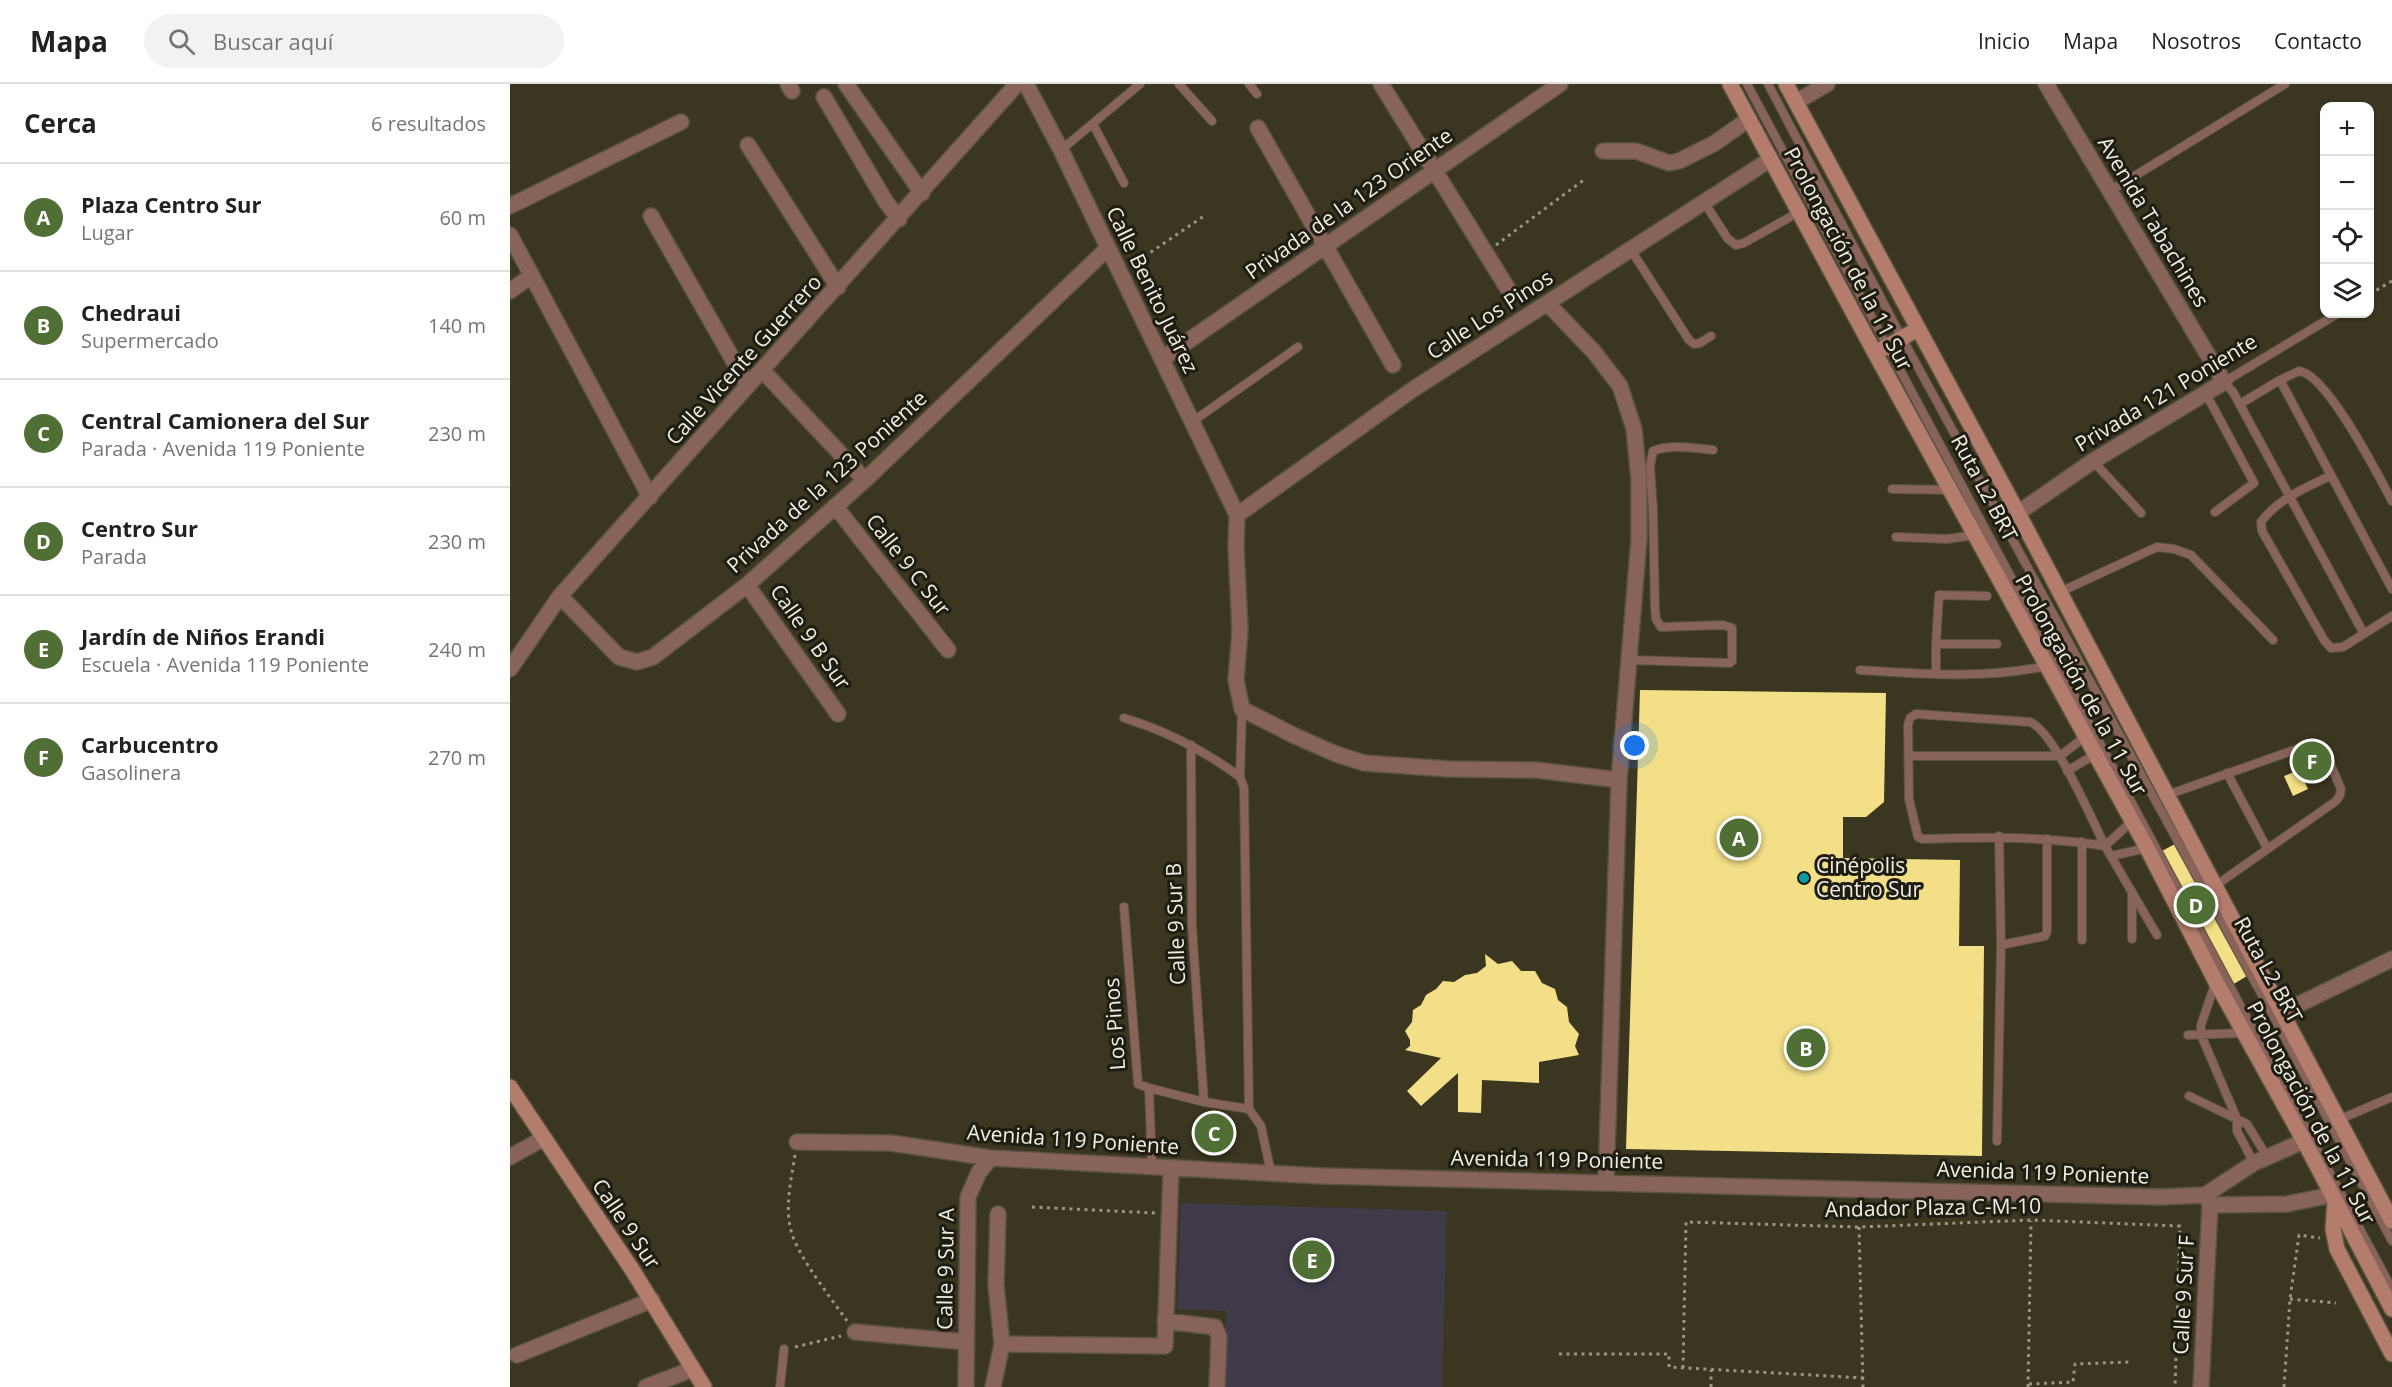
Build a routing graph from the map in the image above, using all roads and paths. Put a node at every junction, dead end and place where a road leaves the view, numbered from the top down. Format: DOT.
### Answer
graph roads {
  1 [pos="846,84"];
  2 [pos="1017,84"];
  3 [pos="1026,84"];
  4 [pos="1140,84"];
  5 [pos="1179,84"];
  6 [pos="1249,84"];
  7 [pos="1381,84"];
  8 [pos="1560,84"];
  9 [pos="1730,84"];
  10 [pos="1747,84"];
  11 [pos="1768,84"];
  12 [pos="1786,84"];
  13 [pos="1827,84"];
  14 [pos="2046,84"];
  15 [pos="2285,84"];
  16 [pos="1257,94"];
  17 [pos="824,97"];
  18 [pos="1796,102"];
  19 [pos="1749,119"];
  20 [pos="1212,121"];
  21 [pos="681,122"];
  22 [pos="1093,124"];
  23 [pos="1258,128"];
  24 [pos="748,145"];
  25 [pos="1061,150"];
  26 [pos="1603,151"];
  27 [pos="1771,159"];
  28 [pos="1434,171"];
  29 [pos="1585,179"];
  30 [pos="1124,183"];
  31 [pos="2110,191"];
  32 [pos="922,193"];
  33 [pos="1704,202"];
  34 [pos="510,206"];
  35 [pos="1799,212"];
  36 [pos="651,216"];
  37 [pos="1204,216"];
  38 [pos="899,219"];
  39 [pos="510,235"];
  40 [pos="1324,246"];
  41 [pos="1108,248"];
  42 [pos="1631,250"];
  43 [pos="1485,253"];
  44 [pos="1120,273"];
  45 [pos="531,276"];
  46 [pos="2392,281"];
  47 [pos="838,287"];
  48 [pos="1508,289"];
  49 [pos="510,291"];
  50 [pos="2374,292"];
  51 [pos="1547,303"];
  52 [pos="2330,318"];
  53 [pos="1918,329"];
  54 [pos="1711,336"];
  55 [pos="1902,338"];
  56 [pos="1298,348"];
  57 [pos="1881,350"];
  58 [pos="1162,358"];
  59 [pos="1393,365"];
  60 [pos="763,371"];
  61 [pos="2280,380"];
  62 [pos="2224,382"];
  63 [pos="748,386"];
  64 [pos="2205,392"];
  65 [pos="2240,404"];
  66 [pos="1192,422"];
  67 [pos="1713,450"];
  68 [pos="2093,461"];
  69 [pos="2330,476"];
  70 [pos="865,480"];
  71 [pos="1892,489"];
  72 [pos="1951,490"];
  73 [pos="2289,496"];
  74 [pos="650,497"];
  75 [pos="2392,501"];
  76 [pos="835,506"];
  77 [pos="2215,512"];
  78 [pos="2018,513"];
  79 [pos="2140,513"];
  80 [pos="1237,515"];
  81 [pos="1975,535"];
  82 [pos="1896,537"];
  83 [pos="747,585"];
  84 [pos="2392,589"];
  85 [pos="2060,592"];
  86 [pos="560,596"];
  87 [pos="1987,596"];
  88 [pos="2392,616"];
  89 [pos="2364,634"];
  90 [pos="2273,640"];
  91 [pos="1936,644"];
  92 [pos="1997,644"];
  93 [pos="948,650"];
  94 [pos="1630,660"];
  95 [pos="2046,666"];
  96 [pos="510,669"];
  97 [pos="1860,670"];
  98 [pos="1936,674"];
  99 [pos="1242,709"];
  100 [pos="838,714"];
  101 [pos="1124,718"];
  102 [pos="2086,736"];
  103 [pos="1191,745"];
  104 [pos="2096,754"];
  105 [pos="1909,756"];
  106 [pos="2060,756"];
  107 [pos="2067,771"];
  108 [pos="2227,773"];
  109 [pos="1240,777"];
  110 [pos="1619,780"];
  111 [pos="2167,795"];
  112 [pos="2132,822"];
  113 [pos="1999,836"];
  114 [pos="2047,839"];
  115 [pos="2082,842"];
  116 [pos="2105,846"];
  117 [pos="2147,848"];
  118 [pos="2267,848"];
  119 [pos="2111,856"];
  120 [pos="2215,886"];
  121 [pos="2132,891"];
  122 [pos="1124,907"];
  123 [pos="2157,935"];
  124 [pos="2132,939"];
  125 [pos="2082,940"];
  126 [pos="2001,945"];
  127 [pos="2392,959"];
  128 [pos="2216,982"];
  129 [pos="2281,1014"];
  130 [pos="2246,1033"];
  131 [pos="2188,1035"];
  132 [pos="2201,1035"];
  133 [pos="510,1087"];
  134 [pos="1149,1088"];
  135 [pos="2189,1096"];
  136 [pos="2392,1098"];
  137 [pos="1204,1102"];
  138 [pos="1250,1109"];
  139 [pos="2237,1119"];
  140 [pos="2338,1120"];
  141 [pos="544,1138"];
  142 [pos="1996,1141"];
  143 [pos="2304,1141"];
  144 [pos="797,1142"];
  145 [pos="510,1157"];
  146 [pos="991,1158"];
  147 [pos="2261,1161"];
  148 [pos="1152,1167"];
  149 [pos="1171,1168"];
  150 [pos="1272,1173"];
  151 [pos="1606,1182"];
  152 [pos="2334,1198"];
  153 [pos="2208,1200"];
  154 [pos="1032,1207"];
  155 [pos="998,1214"];
  156 [pos="1169,1214"];
  157 [pos="2031,1220"];
  158 [pos="2392,1221"];
  159 [pos="1859,1227"];
  160 [pos="2334,1241"];
  161 [pos="2392,1241"];
  162 [pos="2392,1289"];
  163 [pos="2290,1299"];
  164 [pos="652,1300"];
  165 [pos="2336,1303"];
  166 [pos="2392,1309"];
  167 [pos="1165,1321"];
  168 [pos="855,1332"];
  169 [pos="966,1342"];
  170 [pos="1002,1344"];
  171 [pos="784,1349"];
  172 [pos="1559,1354"];
  173 [pos="2392,1354"];
  174 [pos="517,1355"];
  175 [pos="2129,1362"];
  176 [pos="1683,1368"];
  177 [pos="693,1369"];
  178 [pos="1711,1370"];
  179 [pos="1864,1378"];
  180 [pos="2029,1385"];
  181 [pos="646,1387"];
  182 [pos="704,1387"];
  183 [pos="780,1387"];
  184 [pos="966,1387"];
  185 [pos="993,1387"];
  186 [pos="1218,1387"];
  187 [pos="1711,1387"];
  188 [pos="1863,1387"];
  189 [pos="2175,1387"];
  190 [pos="2201,1387"];
  191 [pos="2284,1387"];
  1 -- 32 [label="street"];
  2 -- 32 [label="street, Calle Vicente Guerrero"];
  3 -- 25 [label="street, Calle Benito Juárez"];
  4 -- 22 [label="lane"];
  5 -- 20 [label="lane"];
  6 -- 16 [label="lane"];
  7 -- 28 [label="street"];
  8 -- 28 [label="street, Privada de la 123 Oriente"];
  9 -- 19 [label="main road, Prolongación de la 11 Sur"];
  10 -- 57 [label="lane, Ruta L2 BRT"];
  11 -- 55 [label="lane, Ruta L2 BRT"];
  12 -- 18 [label="main road, Prolongación de la 11 Sur"];
  13 -- 18 [label="street"];
  14 -- 31 [label="street, Avenida Tabachines"];
  15 -- 31 [label="lane"];
  17 -- 38 [label="street"];
  18 -- 53 [label="main road, Prolongación de la 11 Sur"];
  19 -- 26 [label="street"];
  19 -- 27 [label="main road, Prolongación de la 11 Sur"];
  21 -- 34 [label="street"];
  22 -- 25 [label="lane"];
  22 -- 30 [label="lane"];
  23 -- 40 [label="street"];
  24 -- 47 [label="street"];
  25 -- 41 [label="street, Calle Benito Juárez"];
  27 -- 33 [label="street, Calle Los Pinos"];
  27 -- 35 [label="main road, Prolongación de la 11 Sur"];
  28 -- 40 [label="street, Privada de la 123 Oriente"];
  28 -- 43 [label="street"];
  29 -- 43 [label="path"];
  31 -- 62 [label="street, Avenida Tabachines"];
  32 -- 38 [label="street, Calle Vicente Guerrero"];
  33 -- 35 [label="lane"];
  33 -- 42 [label="street, Calle Los Pinos"];
  35 -- 57 [label="main road, Prolongación de la 11 Sur"];
  36 -- 63 [label="street"];
  37 -- 44 [label="path"];
  38 -- 47 [label="street, Calle Vicente Guerrero"];
  39 -- 45 [label="street"];
  40 -- 58 [label="street, Privada de la 123 Oriente"];
  40 -- 59 [label="street"];
  41 -- 44 [label="street, Calle Benito Juárez"];
  41 -- 70 [label="street, Privada de la 123 Poniente"];
  42 -- 51 [label="street, Calle Los Pinos"];
  42 -- 54 [label="lane"];
  43 -- 48 [label="street"];
  44 -- 58 [label="street, Calle Benito Juárez"];
  45 -- 49 [label="street"];
  45 -- 74 [label="street"];
  46 -- 50 [label="path"];
  47 -- 60 [label="street, Calle Vicente Guerrero"];
  51 -- 80 [label="street, Calle Los Pinos"];
  51 -- 94 [label="street"];
  52 -- 62 [label="lane, Privada 121 Poniente"];
  53 -- 55 [label="main road"];
  53 -- 78 [label="main road, Prolongación de la 11 Sur"];
  55 -- 57 [label="main road"];
  55 -- 161 [label="lane, Ruta L2 BRT"];
  56 -- 66 [label="lane"];
  57 -- 72 [label="main road, Prolongación de la 11 Sur"];
  57 -- 162 [label="lane, Ruta L2 BRT"];
  58 -- 66 [label="street, Calle Benito Juárez"];
  60 -- 63 [label="street, Calle Vicente Guerrero"];
  60 -- 70 [label="street"];
  61 -- 65 [label="lane"];
  61 -- 69 [label="lane"];
  61 -- 75 [label="lane"];
  62 -- 64 [label="street, Privada 121 Poniente"];
  62 -- 65 [label="lane"];
  63 -- 74 [label="street, Calle Vicente Guerrero"];
  64 -- 68 [label="street, Privada 121 Poniente"];
  64 -- 77 [label="lane"];
  65 -- 73 [label="lane"];
  66 -- 80 [label="street, Calle Benito Juárez"];
  67 -- 94 [label="lane"];
  68 -- 78 [label="street, Privada 121 Poniente"];
  68 -- 79 [label="lane"];
  69 -- 73 [label="lane"];
  69 -- 84 [label="lane"];
  70 -- 76 [label="street, Privada de la 123 Poniente"];
  71 -- 72 [label="lane"];
  72 -- 81 [label="main road, Prolongación de la 11 Sur"];
  73 -- 89 [label="lane"];
  73 -- 89 [label="lane"];
  74 -- 86 [label="street, Calle Vicente Guerrero"];
  76 -- 83 [label="street, Privada de la 123 Poniente"];
  76 -- 93 [label="street, Calle 9 C Sur"];
  78 -- 85 [label="main road, Prolongación de la 11 Sur"];
  80 -- 99 [label="street"];
  81 -- 82 [label="lane"];
  81 -- 95 [label="main road, Prolongación de la 11 Sur"];
  83 -- 86 [label="street, Privada de la 123 Poniente"];
  83 -- 100 [label="street, Calle 9 B Sur"];
  85 -- 90 [label="lane"];
  85 -- 111 [label="main road, Prolongación de la 11 Sur"];
  86 -- 96 [label="street, Calle Vicente Guerrero"];
  87 -- 91 [label="lane"];
  88 -- 89 [label="lane"];
  91 -- 92 [label="lane"];
  91 -- 98 [label="lane"];
  94 -- 110 [label="street"];
  95 -- 98 [label="lane"];
  95 -- 102 [label="main road, Prolongación de la 11 Sur"];
  97 -- 98 [label="lane"];
  99 -- 109 [label="lane"];
  99 -- 110 [label="street"];
  101 -- 103 [label="lane"];
  102 -- 104 [label="main road, Prolongación de la 11 Sur"];
  102 -- 106 [label="lane"];
  103 -- 109 [label="lane"];
  103 -- 137 [label="lane, Calle 9 Sur B"];
  104 -- 107 [label="lane"];
  104 -- 112 [label="main road, Prolongación de la 11 Sur"];
  105 -- 106 [label="lane"];
  105 -- 106 [label="lane"];
  105 -- 113 [label="lane"];
  106 -- 107 [label="lane"];
  107 -- 116 [label="lane"];
  108 -- 111 [label="lane"];
  108 -- 118 [label="lane"];
  108 -- 118 [label="lane"];
  109 -- 138 [label="lane"];
  110 -- 151 [label="street"];
  111 -- 120 [label="main road, Prolongación de la 11 Sur"];
  112 -- 116 [label="lane"];
  112 -- 117 [label="main road, Prolongación de la 11 Sur"];
  113 -- 114 [label="lane"];
  113 -- 126 [label="lane"];
  114 -- 115 [label="lane"];
  114 -- 126 [label="lane"];
  115 -- 116 [label="lane"];
  115 -- 125 [label="lane"];
  116 -- 119 [label="lane"];
  117 -- 119 [label="lane"];
  117 -- 128 [label="main road, Prolongación de la 11 Sur"];
  118 -- 120 [label="lane"];
  119 -- 121 [label="lane"];
  120 -- 129 [label="main road, Prolongación de la 11 Sur"];
  121 -- 123 [label="lane"];
  121 -- 124 [label="lane"];
  122 -- 134 [label="lane, Los Pinos"];
  126 -- 142 [label="lane"];
  127 -- 129 [label="street"];
  128 -- 130 [label="main road, Prolongación de la 11 Sur"];
  128 -- 132 [label="lane"];
  129 -- 140 [label="main road, Prolongación de la 11 Sur"];
  130 -- 132 [label="lane"];
  130 -- 143 [label="main road, Prolongación de la 11 Sur"];
  131 -- 132 [label="lane"];
  132 -- 139 [label="lane"];
  133 -- 141 [label="main road, Calle 9 Sur"];
  134 -- 137 [label="lane"];
  134 -- 148 [label="lane, Los Pinos"];
  135 -- 139 [label="lane"];
  136 -- 140 [label="lane"];
  137 -- 138 [label="lane"];
  138 -- 150 [label="lane"];
  139 -- 147 [label="lane"];
  139 -- 147 [label="lane"];
  140 -- 158 [label="main road, Prolongación de la 11 Sur"];
  141 -- 145 [label="street"];
  141 -- 164 [label="main road, Calle 9 Sur"];
  143 -- 147 [label="street"];
  143 -- 152 [label="main road, Prolongación de la 11 Sur"];
  144 -- 146 [label="street, Avenida 119 Poniente"];
  144 -- 168 [label="path"];
  146 -- 148 [label="street, Avenida 119 Poniente"];
  146 -- 169 [label="street, Calle 9 Sur A"];
  147 -- 153 [label="street"];
  148 -- 149 [label="street, Avenida 119 Poniente"];
  149 -- 150 [label="street, Avenida 119 Poniente"];
  149 -- 156 [label="street"];
  150 -- 151 [label="street, Avenida 119 Poniente"];
  151 -- 153 [label="street, Avenida 119 Poniente"];
  152 -- 153 [label="street, Avenida 119 Poniente"];
  152 -- 160 [label="main road"];
  152 -- 166 [label="main road, Prolongación de la 11 Sur"];
  153 -- 190 [label="street, Calle 9 Sur F"];
  154 -- 156 [label="path"];
  155 -- 170 [label="street"];
  156 -- 167 [label="street"];
  157 -- 159 [label="path, Andador Plaza C-M-10"];
  157 -- 180 [label="path"];
  157 -- 189 [label="path, Andador Plaza C-M-10"];
  159 -- 176 [label="path, Andador Plaza C-M-10"];
  159 -- 179 [label="path"];
  160 -- 163 [label="path"];
  160 -- 173 [label="main road"];
  163 -- 165 [label="path"];
  163 -- 191 [label="path"];
  164 -- 174 [label="street"];
  164 -- 177 [label="main road, Calle 9 Sur"];
  167 -- 170 [label="street"];
  167 -- 186 [label="street"];
  168 -- 169 [label="street"];
  168 -- 171 [label="path"];
  169 -- 184 [label="street, Calle 9 Sur A"];
  170 -- 185 [label="street"];
  171 -- 183 [label="lane"];
  172 -- 176 [label="path"];
  175 -- 180 [label="path"];
  176 -- 178 [label="path"];
  177 -- 181 [label="street"];
  177 -- 182 [label="main road, Calle 9 Sur"];
  178 -- 179 [label="path"];
  178 -- 187 [label="path"];
  179 -- 188 [label="path"];
}
